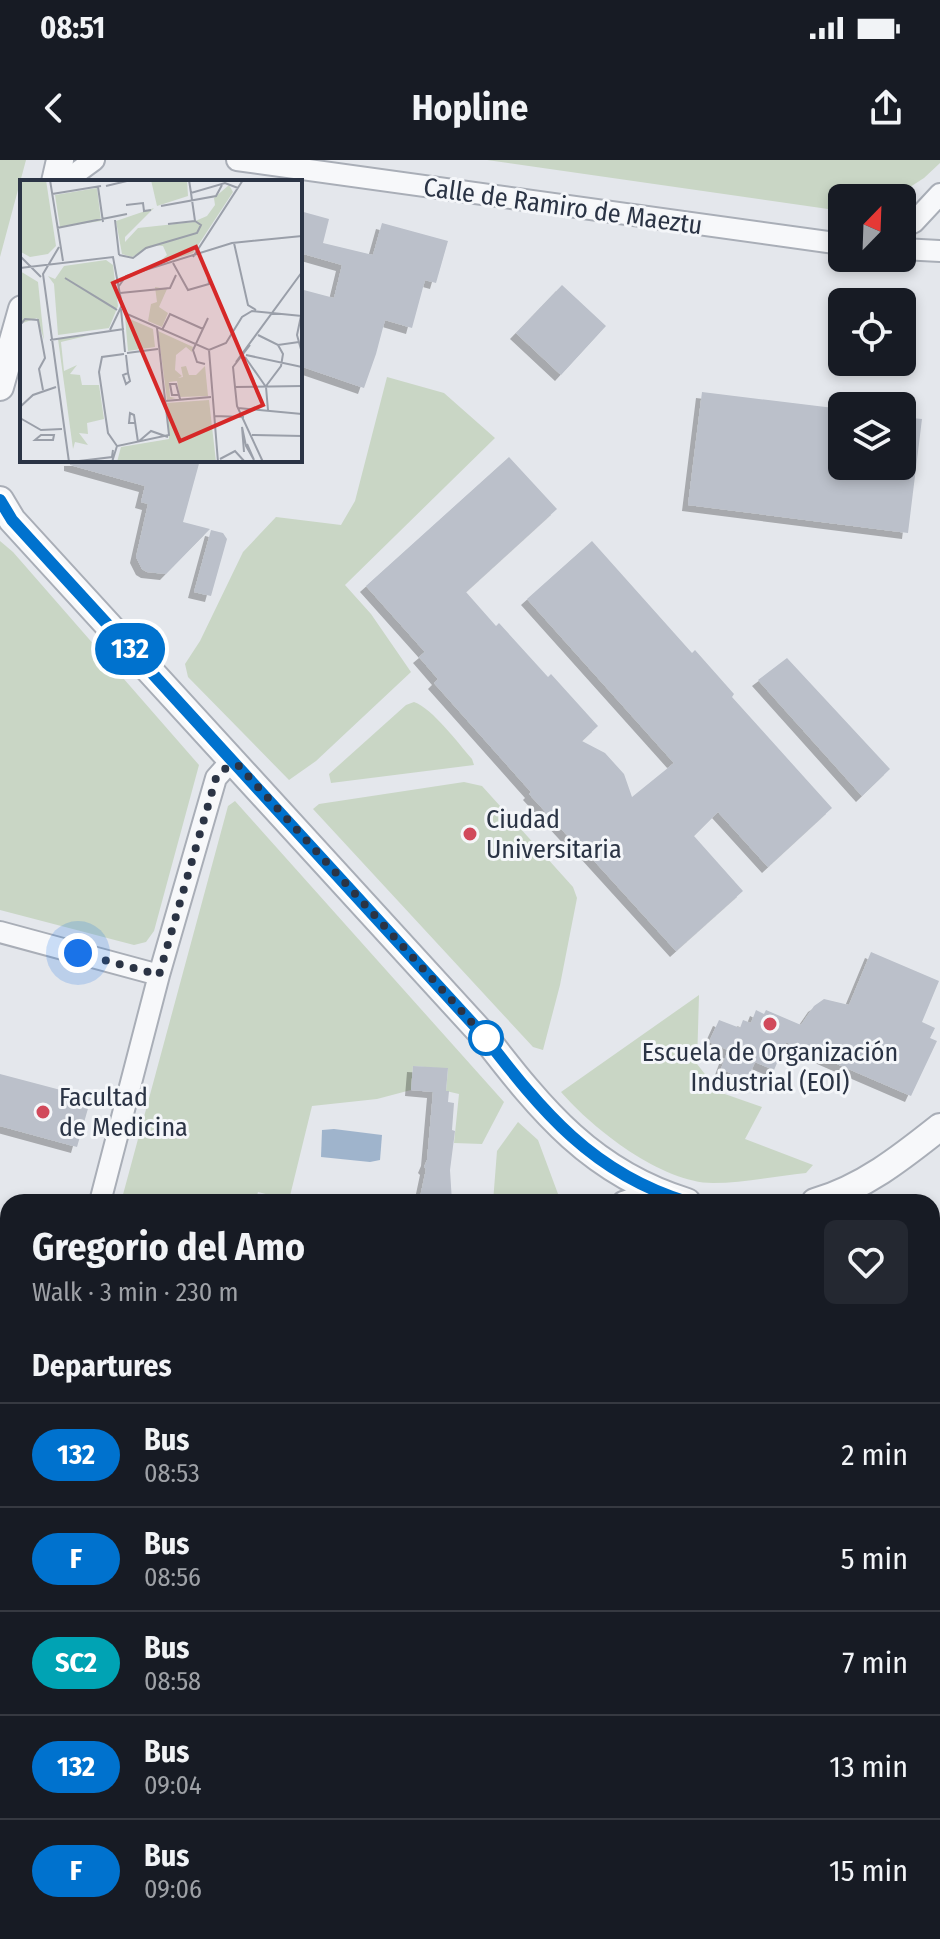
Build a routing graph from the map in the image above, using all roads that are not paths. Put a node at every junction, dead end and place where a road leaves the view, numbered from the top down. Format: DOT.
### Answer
graph roads {
  1 [pos="60,160"];
  2 [pos="94,160"];
  3 [pos="237,160"];
  4 [pos="55,180"];
  5 [pos="67,180"];
  6 [pos="940,194"];
  7 [pos="916,220"];
  8 [pos="828,242"];
  9 [pos="916,250"];
  10 [pos="940,251"];
  11 [pos="20,316"];
  12 [pos="0,387"];
  13 [pos="4,512"];
  14 [pos="238,765"];
  15 [pos="0,932"];
  16 [pos="159,975"];
  17 [pos="940,1127"];
  18 [pos="653,1192"];
  19 [pos="102,1194"];
  20 [pos="647,1194"];
  21 [pos="660,1194"];
  22 [pos="841,1194"];
  1 -- 4 [label="street"];
  2 -- 5 [label="street"];
  3 -- 8 [label="street, Calle de Ramiro de Maeztu"];
  6 -- 7 [label="street"];
  9 -- 10 [label="street"];
  11 -- 12 [label="street"];
  13 -- 14 [label="street"];
  14 -- 16 [label="street"];
  14 -- 18 [label="street"];
  15 -- 16 [label="street"];
  16 -- 19 [label="street"];
  17 -- 22 [label="street"];
  18 -- 20 [label="street"];
  18 -- 21 [label="street"];
}
